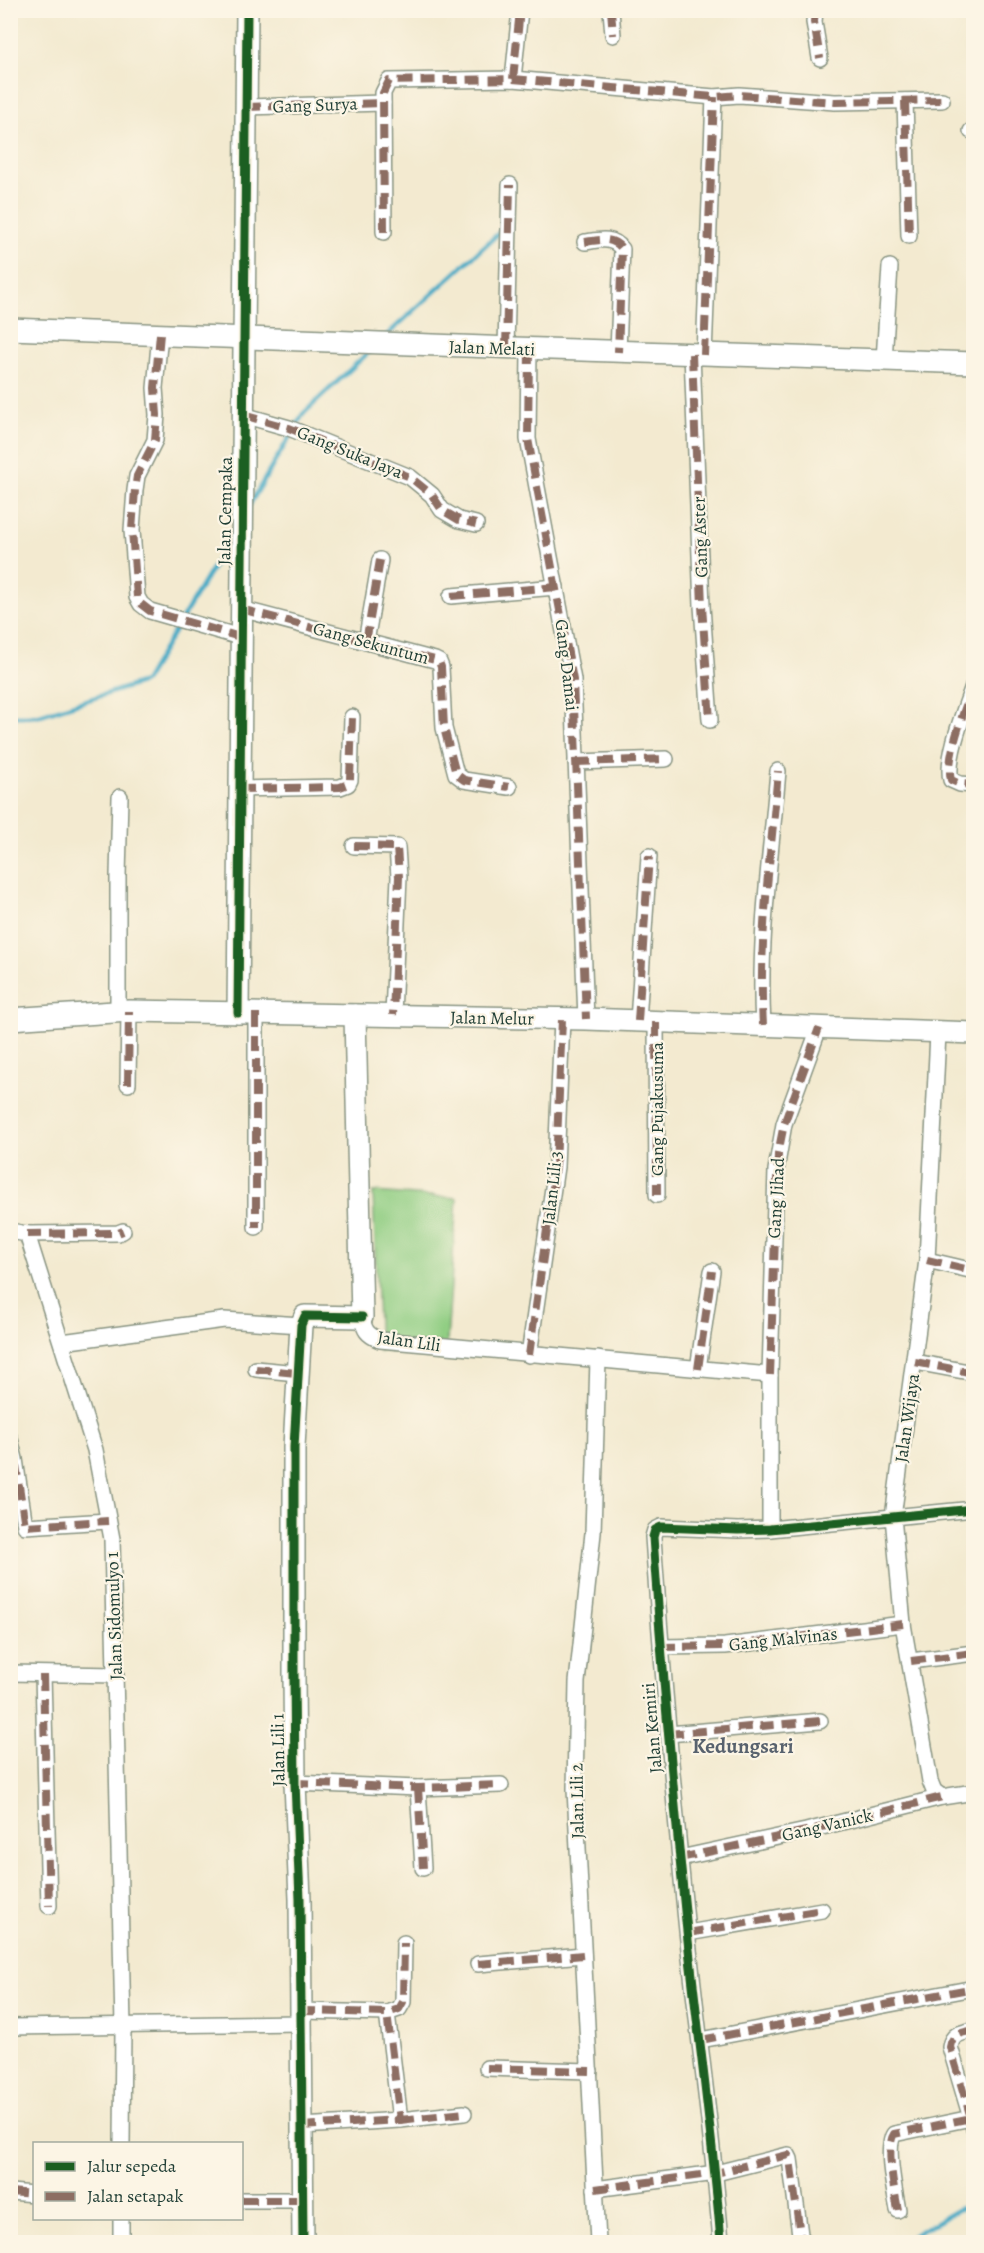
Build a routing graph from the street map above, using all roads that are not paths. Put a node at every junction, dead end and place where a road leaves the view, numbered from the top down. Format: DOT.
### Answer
graph roads {
  1 [pos="248,10"];
  2 [pos="520,10"];
  3 [pos="611,10"];
  4 [pos="815,10"];
  5 [pos="613,35"];
  6 [pos="820,58"];
  7 [pos="513,79"];
  8 [pos="714,97"];
  9 [pos="942,100"];
  10 [pos="905,101"];
  11 [pos="383,103"];
  12 [pos="246,107"];
  13 [pos="510,185"];
  14 [pos="384,232"];
  15 [pos="909,237"];
  16 [pos="585,242"];
  17 [pos="890,267"];
  18 [pos="10,329"];
  19 [pos="160,334"];
  20 [pos="244,337"];
  21 [pos="506,348"];
  22 [pos="529,349"];
  23 [pos="618,352"];
  24 [pos="698,354"];
  25 [pos="884,360"];
  26 [pos="974,363"];
  27 [pos="243,415"];
  28 [pos="476,524"];
  29 [pos="380,560"];
  30 [pos="556,587"];
  31 [pos="451,596"];
  32 [pos="241,609"];
  33 [pos="240,637"];
  34 [pos="366,642"];
  35 [pos="974,683"];
  36 [pos="352,717"];
  37 [pos="710,720"];
  38 [pos="666,759"];
  39 [pos="576,762"];
  40 [pos="778,771"];
  41 [pos="974,785"];
  42 [pos="509,787"];
  43 [pos="239,789"];
  44 [pos="120,797"];
  45 [pos="354,846"];
  46 [pos="649,856"];
  47 [pos="123,1011"];
  48 [pos="247,1013"];
  49 [pos="355,1015"];
  50 [pos="393,1015"];
  51 [pos="10,1019"];
  52 [pos="562,1019"];
  53 [pos="586,1019"];
  54 [pos="647,1021"];
  55 [pos="764,1025"];
  56 [pos="819,1028"];
  57 [pos="938,1033"];
  58 [pos="974,1033"];
  59 [pos="128,1084"];
  60 [pos="657,1196"];
  61 [pos="256,1227"];
  62 [pos="10,1231"];
  63 [pos="123,1231"];
  64 [pos="27,1234"];
  65 [pos="927,1260"];
  66 [pos="712,1271"];
  67 [pos="974,1271"];
  68 [pos="362,1317"];
  69 [pos="301,1325"];
  70 [pos="62,1342"];
  71 [pos="528,1355"];
  72 [pos="598,1359"];
  73 [pos="915,1362"];
  74 [pos="698,1369"];
  75 [pos="256,1370"];
  76 [pos="297,1373"];
  77 [pos="974,1373"];
  78 [pos="770,1375"];
  79 [pos="10,1439"];
  80 [pos="974,1509"];
  81 [pos="893,1517"];
  82 [pos="108,1521"];
  83 [pos="770,1529"];
  84 [pos="903,1624"];
  85 [pos="661,1647"];
  86 [pos="974,1653"];
  87 [pos="911,1661"];
  88 [pos="10,1673"];
  89 [pos="43,1675"];
  90 [pos="116,1675"];
  91 [pos="820,1721"];
  92 [pos="668,1734"];
  93 [pos="295,1783"];
  94 [pos="501,1785"];
  95 [pos="418,1788"];
  96 [pos="974,1792"];
  97 [pos="942,1797"];
  98 [pos="680,1858"];
  99 [pos="423,1868"];
  100 [pos="49,1906"];
  101 [pos="822,1910"];
  102 [pos="688,1933"];
  103 [pos="404,1943"];
  104 [pos="583,1955"];
  105 [pos="478,1964"];
  106 [pos="974,1988"];
  107 [pos="387,2013"];
  108 [pos="301,2017"];
  109 [pos="123,2026"];
  110 [pos="10,2027"];
  111 [pos="974,2031"];
  112 [pos="701,2040"];
  113 [pos="487,2068"];
  114 [pos="590,2071"];
  115 [pos="464,2113"];
  116 [pos="400,2120"];
  117 [pos="972,2123"];
  118 [pos="302,2126"];
  119 [pos="122,2142"];
  120 [pos="716,2173"];
  121 [pos="595,2189"];
  122 [pos="10,2192"];
  123 [pos="33,2194"];
  124 [pos="243,2199"];
  125 [pos="302,2199"];
  126 [pos="898,2210"];
  127 [pos="121,2220"];
  128 [pos="121,2242"];
  129 [pos="303,2242"];
  130 [pos="598,2242"];
  131 [pos="721,2242"];
  132 [pos="801,2242"];
  1 -- 12 [label="street, Jalan Cempaka"];
  2 -- 7 [label="street"];
  3 -- 5 [label="street"];
  4 -- 6 [label="street"];
  7 -- 8 [label="street"];
  7 -- 11 [label="street"];
  8 -- 10 [label="street"];
  8 -- 24 [label="street, Gang Aster"];
  9 -- 10 [label="street"];
  10 -- 15 [label="street"];
  11 -- 12 [label="street, Gang Surya"];
  11 -- 14 [label="street"];
  12 -- 20 [label="street, Jalan Cempaka"];
  13 -- 21 [label="street"];
  16 -- 23 [label="street"];
  17 -- 25 [label="street"];
  18 -- 19 [label="street, Jalan Melati"];
  19 -- 20 [label="street, Jalan Melati"];
  19 -- 33 [label="street"];
  20 -- 21 [label="street, Jalan Melati"];
  20 -- 27 [label="street, Jalan Cempaka"];
  21 -- 22 [label="street, Jalan Melati"];
  22 -- 23 [label="street, Jalan Melati"];
  22 -- 30 [label="street, Gang Damai"];
  23 -- 24 [label="street, Jalan Melati"];
  24 -- 25 [label="street, Jalan Melati"];
  24 -- 37 [label="street, Gang Aster"];
  25 -- 26 [label="street, Jalan Melati"];
  27 -- 28 [label="street, Gang Suka Jaya"];
  27 -- 32 [label="street, Jalan Cempaka"];
  29 -- 34 [label="street"];
  30 -- 31 [label="street"];
  30 -- 39 [label="street, Gang Damai"];
  32 -- 33 [label="street, Jalan Cempaka"];
  32 -- 34 [label="street, Gang Sekuntum"];
  33 -- 43 [label="street, Jalan Cempaka"];
  34 -- 42 [label="street, Gang Sekuntum"];
  35 -- 41 [label="street"];
  36 -- 43 [label="street"];
  38 -- 39 [label="street"];
  39 -- 53 [label="street, Gang Damai"];
  40 -- 55 [label="street"];
  43 -- 48 [label="street, Jalan Cempaka"];
  44 -- 47 [label="street"];
  45 -- 50 [label="street"];
  46 -- 54 [label="street, Gang Pujakusuma"];
  47 -- 48 [label="street, Jalan Melur"];
  47 -- 51 [label="street, Jalan Melur"];
  47 -- 59 [label="street"];
  48 -- 49 [label="street, Jalan Melur"];
  48 -- 61 [label="street"];
  49 -- 50 [label="street, Jalan Melur"];
  49 -- 68 [label="street, Jalan Lili"];
  50 -- 52 [label="street, Jalan Melur"];
  52 -- 53 [label="street, Jalan Melur"];
  52 -- 71 [label="street, Jalan Lili 3"];
  53 -- 54 [label="street, Jalan Melur"];
  54 -- 55 [label="street, Jalan Melur"];
  54 -- 60 [label="street, Gang Pujakusuma"];
  55 -- 56 [label="street, Jalan Melur"];
  56 -- 57 [label="street, Jalan Melur"];
  56 -- 78 [label="street, Gang Jihad"];
  57 -- 58 [label="street, Jalan Melur"];
  57 -- 65 [label="street, Jalan Wijaya"];
  62 -- 64 [label="street"];
  63 -- 64 [label="street"];
  64 -- 70 [label="street, Jalan Sidomulyo 1"];
  65 -- 67 [label="street"];
  65 -- 73 [label="street, Jalan Wijaya"];
  66 -- 74 [label="street"];
  68 -- 69 [label="street"];
  68 -- 71 [label="street, Jalan Lili"];
  69 -- 70 [label="street"];
  69 -- 76 [label="street, Jalan Lili 1"];
  70 -- 82 [label="street, Jalan Sidomulyo 1"];
  71 -- 72 [label="street, Jalan Lili"];
  72 -- 74 [label="street, Jalan Lili"];
  72 -- 104 [label="street, Jalan Lili 2"];
  73 -- 77 [label="street"];
  73 -- 81 [label="street, Jalan Wijaya"];
  74 -- 78 [label="street, Jalan Lili"];
  75 -- 76 [label="street"];
  76 -- 93 [label="street, Jalan Lili 1"];
  78 -- 83 [label="street, Gang Jihad"];
  79 -- 82 [label="street"];
  80 -- 81 [label="street, Jalan Kemiri"];
  81 -- 83 [label="street, Jalan Kemiri"];
  81 -- 84 [label="street, Jalan Wijaya"];
  82 -- 90 [label="street, Jalan Sidomulyo 1"];
  83 -- 85 [label="street, Jalan Kemiri"];
  84 -- 85 [label="street, Gang Malvinas"];
  84 -- 87 [label="street, Jalan Wijaya"];
  85 -- 92 [label="street, Jalan Kemiri"];
  86 -- 87 [label="street"];
  87 -- 97 [label="street, Jalan Wijaya"];
  88 -- 89 [label="street"];
  89 -- 90 [label="street"];
  89 -- 100 [label="street"];
  90 -- 109 [label="street, Jalan Sidomulyo 1"];
  91 -- 92 [label="street"];
  92 -- 98 [label="street, Jalan Kemiri"];
  93 -- 95 [label="street"];
  93 -- 108 [label="street, Jalan Lili 1"];
  94 -- 95 [label="street"];
  95 -- 99 [label="street"];
  96 -- 97 [label="street, Gang Vanick"];
  97 -- 98 [label="street, Gang Vanick"];
  98 -- 102 [label="street, Jalan Kemiri"];
  101 -- 102 [label="street"];
  102 -- 112 [label="street, Jalan Kemiri"];
  103 -- 107 [label="street"];
  104 -- 105 [label="street"];
  104 -- 114 [label="street, Jalan Lili 2"];
  106 -- 112 [label="street"];
  107 -- 108 [label="street"];
  107 -- 116 [label="street"];
  108 -- 109 [label="street"];
  108 -- 118 [label="street, Jalan Lili 1"];
  109 -- 110 [label="street"];
  109 -- 119 [label="street, Jalan Sidomulyo 1"];
  111 -- 117 [label="street"];
  112 -- 120 [label="street, Jalan Kemiri"];
  113 -- 114 [label="street"];
  114 -- 121 [label="street, Jalan Lili 2"];
  115 -- 116 [label="street"];
  116 -- 118 [label="street"];
  117 -- 126 [label="street"];
  118 -- 125 [label="street, Jalan Lili 1"];
  120 -- 121 [label="street"];
  120 -- 131 [label="street, Jalan Kemiri"];
  120 -- 132 [label="street"];
  121 -- 130 [label="street, Jalan Lili 2"];
  122 -- 123 [label="street"];
  124 -- 125 [label="street"];
  125 -- 129 [label="street, Jalan Lili 1"];
  127 -- 128 [label="street"];
}
